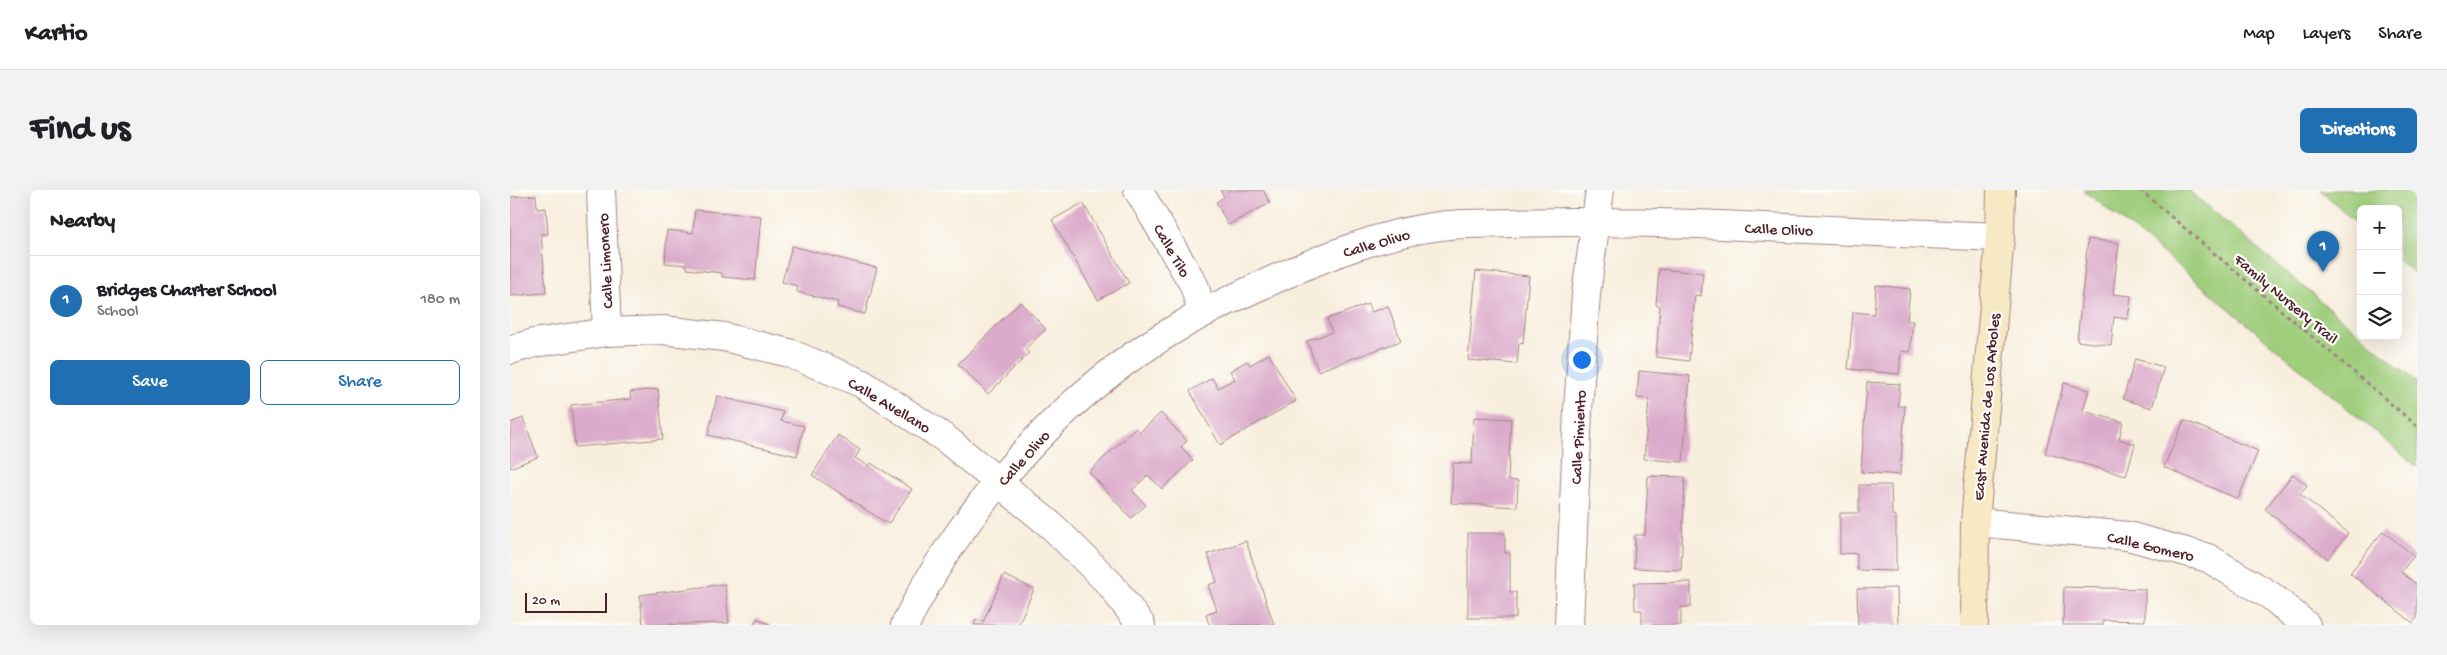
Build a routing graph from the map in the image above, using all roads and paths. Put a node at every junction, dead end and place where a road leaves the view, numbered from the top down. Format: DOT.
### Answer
graph roads {
  1 [pos="601,190"];
  2 [pos="1138,190"];
  3 [pos="1600,190"];
  4 [pos="2001,190"];
  5 [pos="2140,190"];
  6 [pos="1596,220"];
  7 [pos="2000,237"];
  8 [pos="1202,312"];
  9 [pos="608,332"];
  10 [pos="510,350"];
  11 [pos="2417,426"];
  12 [pos="998,483"];
  13 [pos="1975,522"];
  14 [pos="905,625"];
  15 [pos="1140,625"];
  16 [pos="1569,625"];
  17 [pos="1974,625"];
  18 [pos="2306,625"];
  1 -- 9 [label="street, Calle Limonero"];
  2 -- 8 [label="street, Calle Tilo"];
  3 -- 6 [label="street, Calle Pimiento"];
  4 -- 7 [label="main road, East Avenida de Los Arboles"];
  5 -- 11 [label="path, Family Nursery Trail"];
  6 -- 7 [label="street, Calle Olivo"];
  6 -- 8 [label="street, Calle Olivo"];
  6 -- 16 [label="street, Calle Pimiento"];
  7 -- 13 [label="main road, East Avenida de Los Arboles"];
  8 -- 12 [label="street, Calle Olivo"];
  9 -- 10 [label="street, Calle Avellano"];
  9 -- 12 [label="street, Calle Avellano"];
  12 -- 14 [label="street, Calle Olivo"];
  12 -- 15 [label="street, Calle Avellano"];
  13 -- 17 [label="main road, East Avenida de Los Arboles"];
  13 -- 18 [label="street, Calle Gomero"];
}
